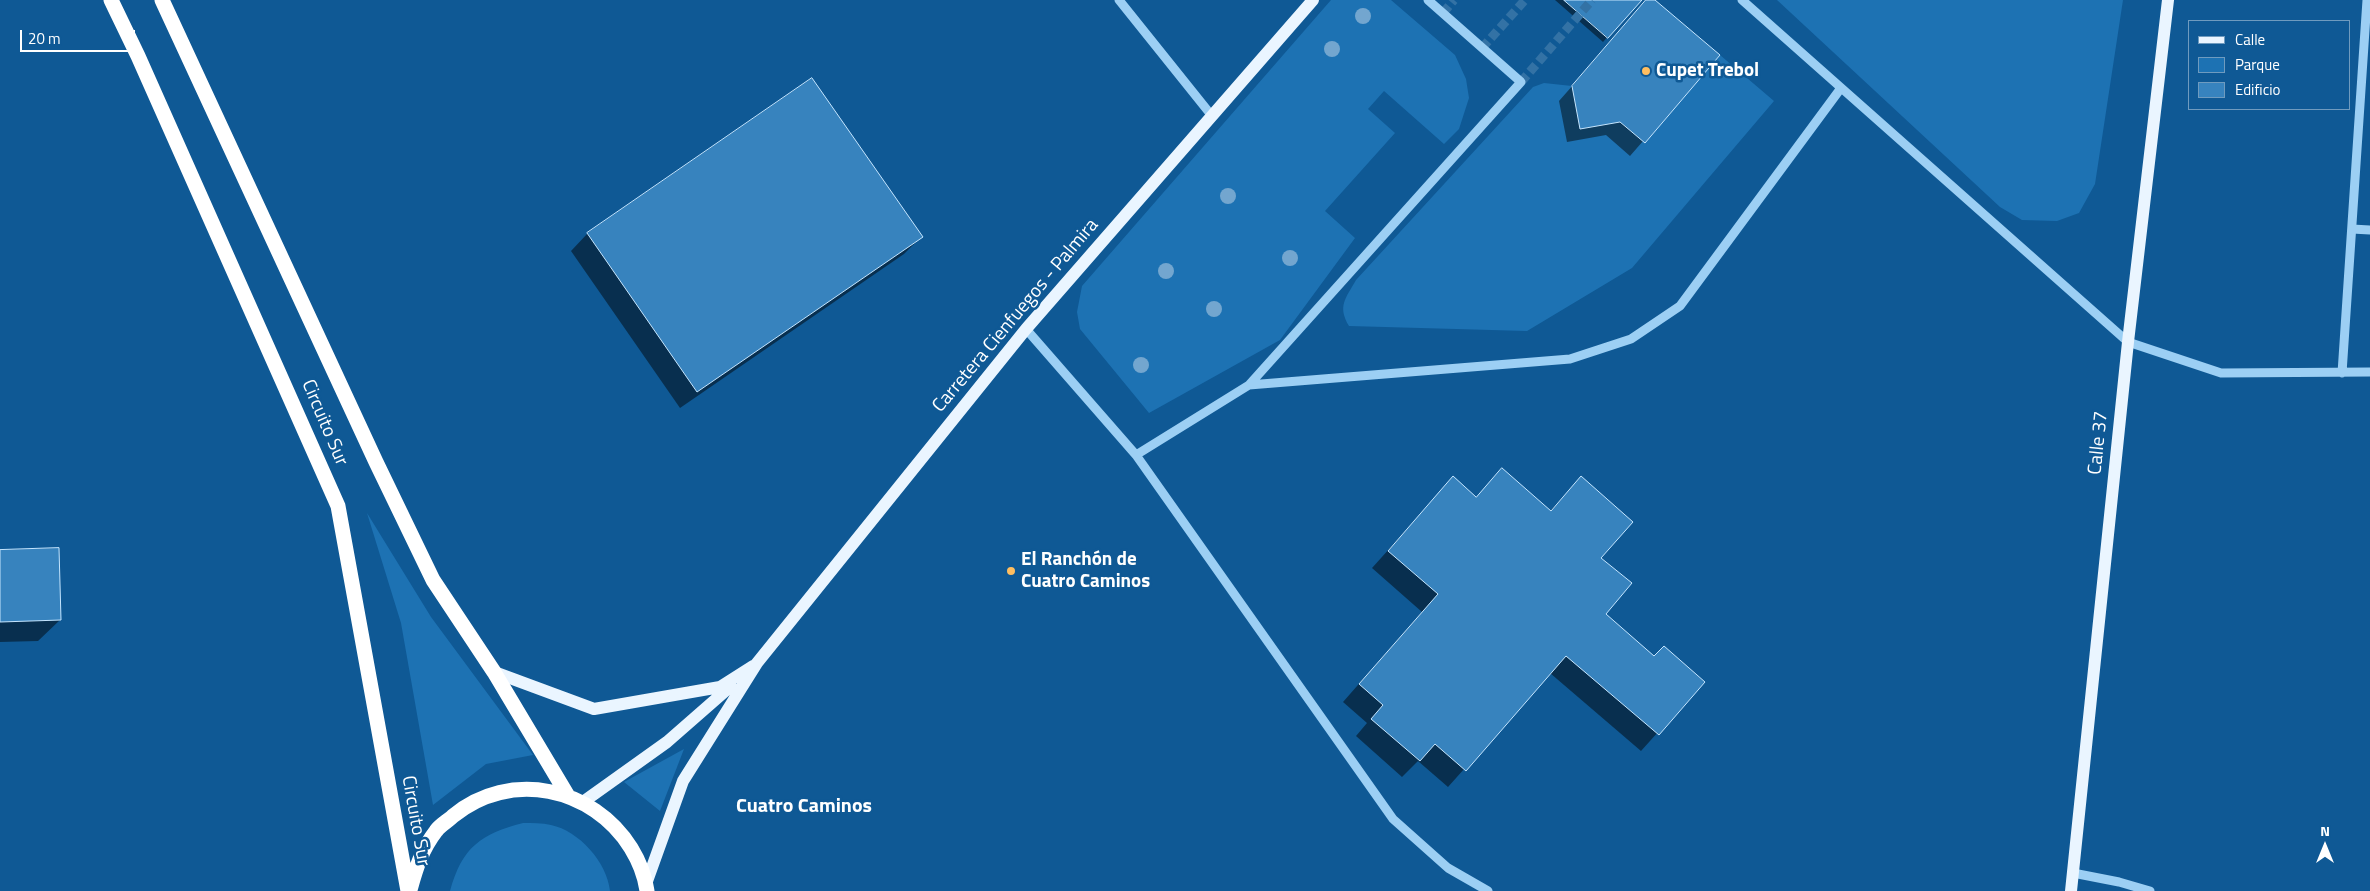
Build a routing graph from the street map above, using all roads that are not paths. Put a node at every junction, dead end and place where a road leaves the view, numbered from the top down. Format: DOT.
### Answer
graph roads {
  1 [pos="111,0"];
  2 [pos="162,0"];
  3 [pos="1119,0"];
  4 [pos="1313,0"];
  5 [pos="1428,0"];
  6 [pos="1742,0"];
  7 [pos="2168,0"];
  8 [pos="2367,0"];
  9 [pos="1841,88"];
  10 [pos="1212,116"];
  11 [pos="2352,229"];
  12 [pos="2370,230"];
  13 [pos="1026,329"];
  14 [pos="2128,342"];
  15 [pos="2370,372"];
  16 [pos="2342,373"];
  17 [pos="1249,385"];
  18 [pos="1136,455"];
  19 [pos="757,663"];
  20 [pos="494,672"];
  21 [pos="575,799"];
  22 [pos="2073,873"];
  23 [pos="646,887"];
  24 [pos="408,891"];
  25 [pos="1488,891"];
  26 [pos="2072,891"];
  27 [pos="2150,891"];
  1 -- 24 [label="highway, Circuito Sur"];
  2 -- 20 [label="highway, Circuito Sur"];
  3 -- 10 [label="street"];
  4 -- 10 [label="main road, Carretera Cienfuegos - Palmira"];
  5 -- 17 [label="street"];
  6 -- 9 [label="street"];
  7 -- 14 [label="main road, Calle 37"];
  8 -- 11 [label="street"];
  9 -- 14 [label="street"];
  9 -- 17 [label="street"];
  10 -- 13 [label="main road, Carretera Cienfuegos - Palmira"];
  11 -- 12 [label="street"];
  11 -- 16 [label="street"];
  13 -- 18 [label="street"];
  13 -- 19 [label="main road, Carretera Cienfuegos - Palmira"];
  14 -- 16 [label="street"];
  14 -- 22 [label="main road, Calle 37"];
  15 -- 16 [label="street"];
  17 -- 18 [label="street"];
  18 -- 25 [label="street"];
  19 -- 20 [label="main road"];
  19 -- 21 [label="main road, Carretera Cienfuegos - Palmira"];
  19 -- 23 [label="main road, Carretera Cienfuegos - Palmira"];
  20 -- 21 [label="highway, Circuito Sur"];
  21 -- 23 [label="highway"];
  21 -- 24 [label="highway"];
  22 -- 26 [label="main road, Calle 37"];
  22 -- 27 [label="street"];
}
